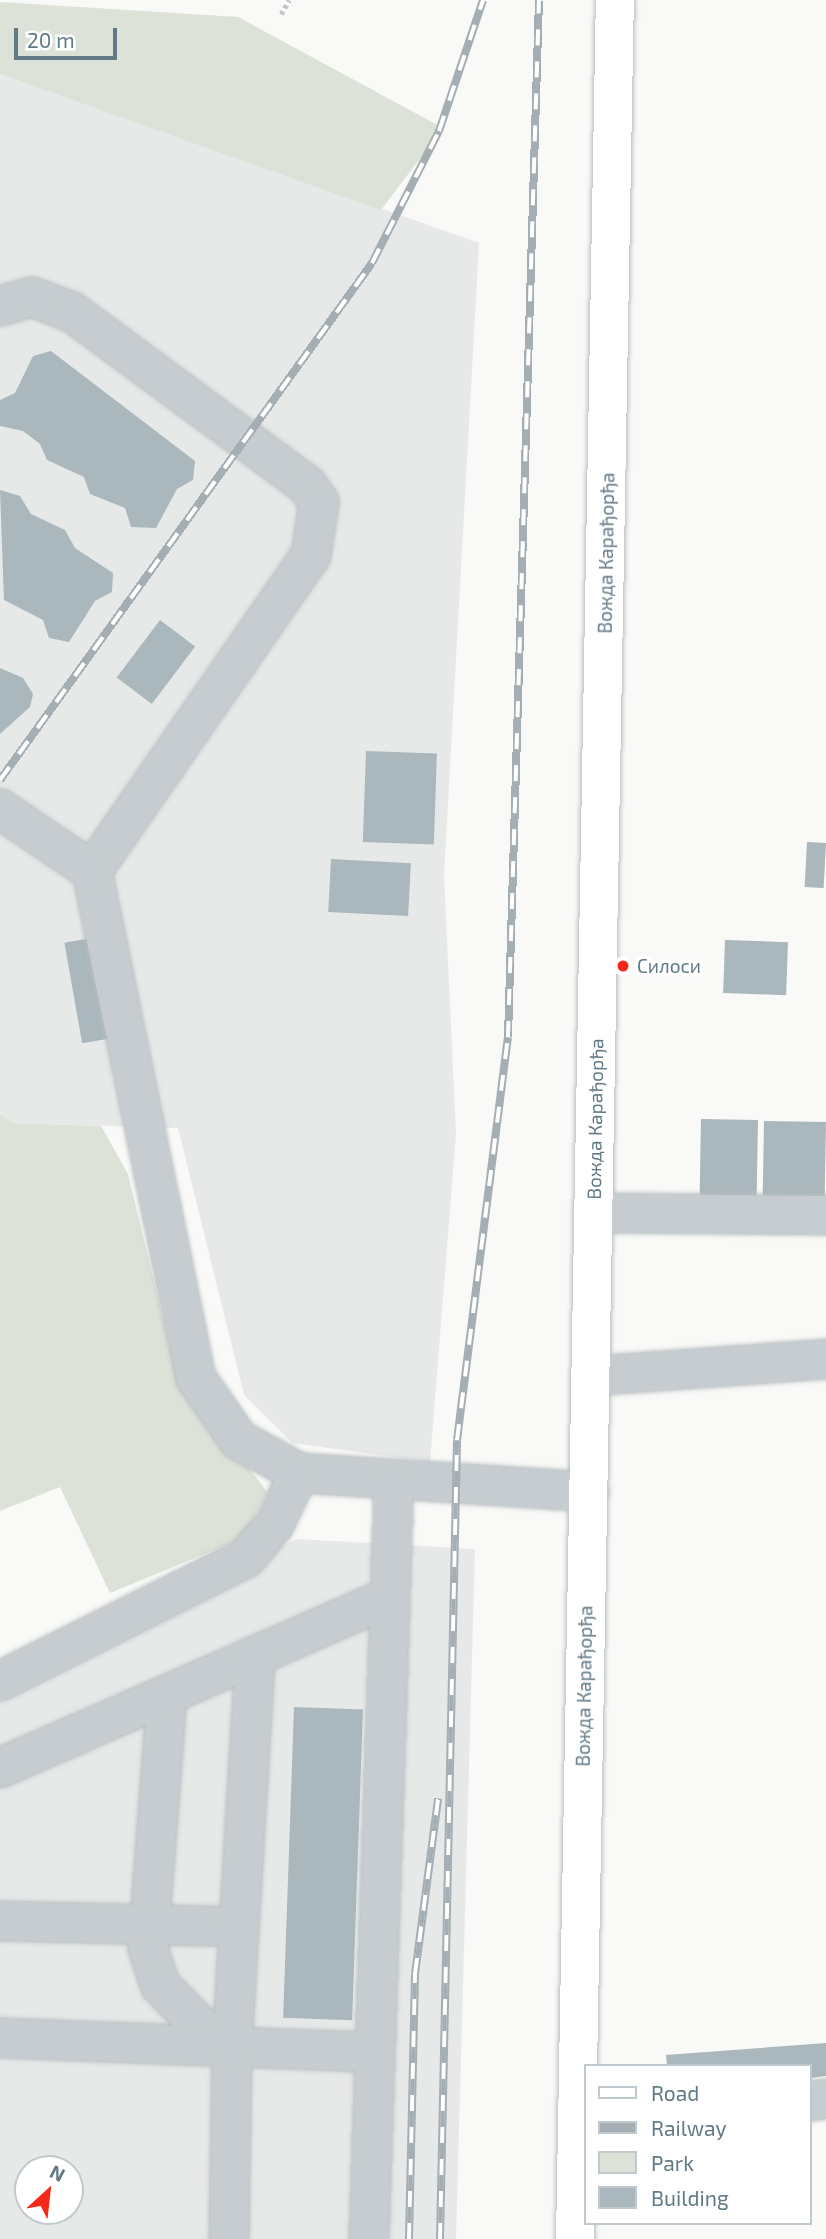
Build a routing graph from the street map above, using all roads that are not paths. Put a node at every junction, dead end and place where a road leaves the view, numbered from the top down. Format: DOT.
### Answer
graph roads {
  1 [pos="615,0"];
  2 [pos="0,306"];
  3 [pos="0,808"];
  4 [pos="92,871"];
  5 [pos="593,1213"];
  6 [pos="826,1215"];
  7 [pos="826,1359"];
  8 [pos="591,1376"];
  9 [pos="299,1473"];
  10 [pos="394,1482"];
  11 [pos="589,1492"];
  12 [pos="387,1598"];
  13 [pos="255,1657"];
  14 [pos="0,1681"];
  15 [pos="167,1695"];
  16 [pos="0,1768"];
  17 [pos="0,1921"];
  18 [pos="148,1925"];
  19 [pos="239,1927"];
  20 [pos="0,2038"];
  21 [pos="232,2046"];
  22 [pos="372,2052"];
  23 [pos="582,2120"];
  24 [pos="229,2239"];
  25 [pos="369,2239"];
  26 [pos="575,2239"];
  1 -- 5 [label="main road, Вожда Карађорђа"];
  2 -- 4 [label="lane"];
  3 -- 4 [label="lane"];
  4 -- 9 [label="lane"];
  5 -- 6 [label="lane"];
  5 -- 8 [label="main road, Вожда Карађорђа"];
  7 -- 8 [label="lane"];
  8 -- 11 [label="main road, Вожда Карађорђа"];
  9 -- 10 [label="lane"];
  9 -- 14 [label="lane"];
  10 -- 11 [label="lane"];
  10 -- 12 [label="lane"];
  11 -- 23 [label="main road, Вожда Карађорђа"];
  12 -- 13 [label="lane"];
  12 -- 22 [label="lane"];
  13 -- 15 [label="lane"];
  13 -- 19 [label="lane"];
  15 -- 16 [label="lane"];
  15 -- 18 [label="lane"];
  17 -- 18 [label="lane"];
  18 -- 19 [label="lane"];
  18 -- 21 [label="lane"];
  19 -- 21 [label="lane"];
  20 -- 21 [label="lane"];
  21 -- 22 [label="lane"];
  21 -- 24 [label="lane"];
  22 -- 25 [label="lane"];
  23 -- 26 [label="main road, Вожда Карађорђа"];
}
